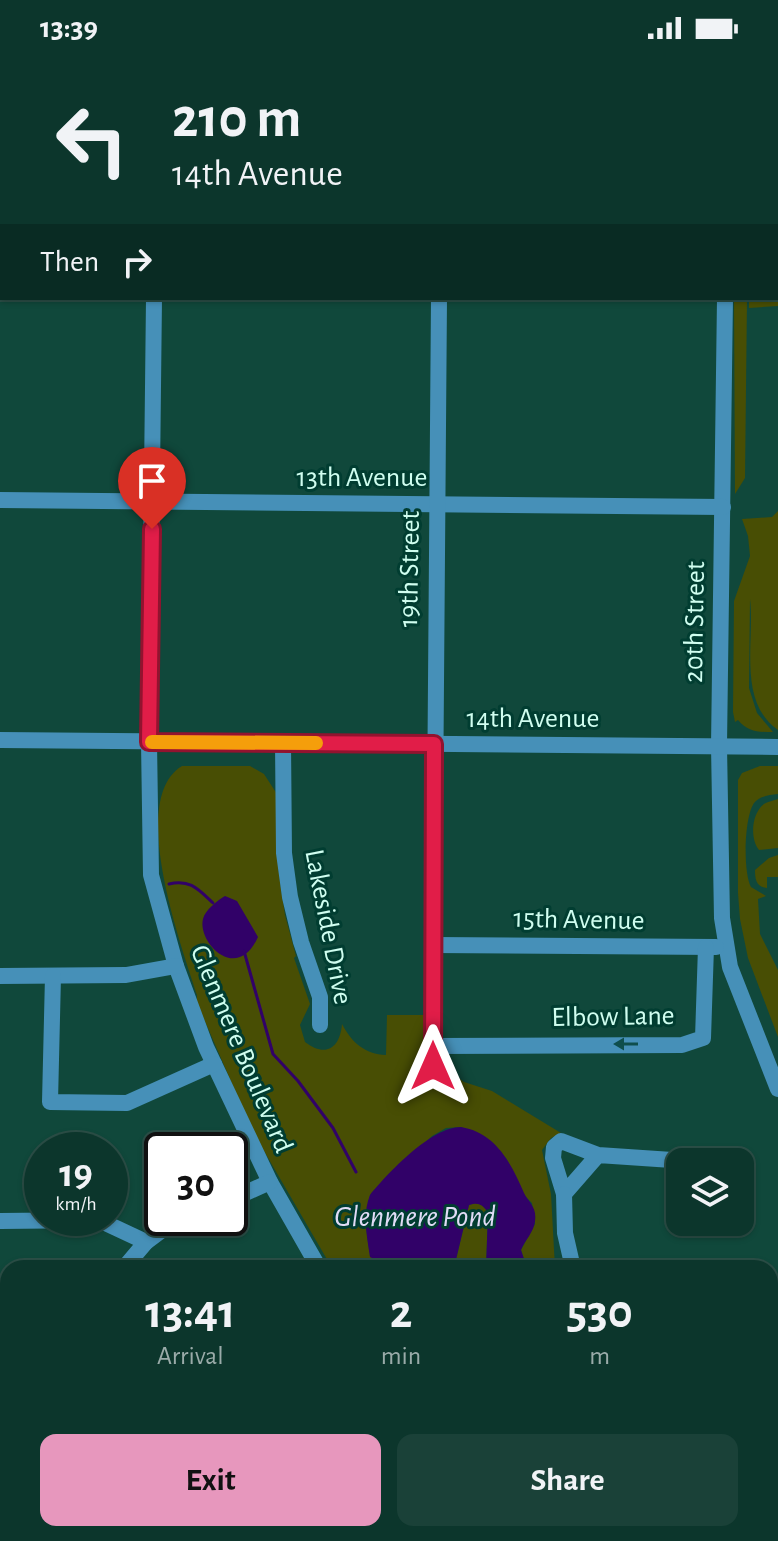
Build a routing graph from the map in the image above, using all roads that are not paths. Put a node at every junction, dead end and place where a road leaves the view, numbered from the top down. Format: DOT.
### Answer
graph roads {
  1 [pos="154,300"];
  2 [pos="439,300"];
  3 [pos="725,300"];
  4 [pos="0,500"];
  5 [pos="153,503"];
  6 [pos="437,505"];
  7 [pos="723,507"];
  8 [pos="0,740"];
  9 [pos="149,742"];
  10 [pos="283,743"];
  11 [pos="434,744"];
  12 [pos="719,746"];
  13 [pos="778,747"];
  14 [pos="433,945"];
  15 [pos="706,947"];
  16 [pos="725,948"];
  17 [pos="176,966"];
  18 [pos="0,976"];
  19 [pos="53,976"];
  20 [pos="320,1025"];
  21 [pos="433,1046"];
  22 [pos="214,1064"];
  23 [pos="433,1066"];
  24 [pos="778,1089"];
  25 [pos="598,1155"];
  26 [pos="666,1160"];
  27 [pos="270,1182"];
  28 [pos="248,1192"];
  29 [pos="564,1194"];
  30 [pos="0,1221"];
  31 [pos="154,1236"];
  32 [pos="146,1242"];
  33 [pos="131,1260"];
  34 [pos="314,1260"];
  35 [pos="571,1260"];
  1 -- 5 [label="street, Glenmere Boulevard"];
  2 -- 6 [label="street, 19th Street"];
  3 -- 7 [label="street, 20th Street"];
  4 -- 5 [label="street, 13th Avenue"];
  5 -- 6 [label="street, 13th Avenue"];
  5 -- 9 [label="street, Glenmere Boulevard"];
  6 -- 7 [label="street, 13th Avenue"];
  6 -- 11 [label="street, 19th Street"];
  7 -- 12 [label="street, 20th Street"];
  8 -- 9 [label="street, 14th Avenue"];
  9 -- 10 [label="street, 14th Avenue"];
  9 -- 17 [label="street, Glenmere Boulevard"];
  10 -- 11 [label="street, 14th Avenue"];
  10 -- 20 [label="street, Lakeside Drive"];
  11 -- 12 [label="street, 14th Avenue"];
  11 -- 14 [label="street, 19th Street"];
  12 -- 13 [label="street, 14th Avenue"];
  12 -- 16 [label="street, 20th Street"];
  14 -- 15 [label="street, 15th Avenue"];
  14 -- 21 [label="street, 19th Street"];
  15 -- 16 [label="street, 15th Avenue"];
  15 -- 21 [label="street, Elbow Lane, one-way"];
  16 -- 24 [label="street, 20th Street"];
  17 -- 19 [label="street"];
  17 -- 22 [label="street, Glenmere Boulevard"];
  18 -- 19 [label="street"];
  19 -- 22 [label="street"];
  21 -- 23 [label="street, 19th Street"];
  22 -- 27 [label="street, Glenmere Boulevard"];
  25 -- 26 [label="street"];
  25 -- 29 [label="street"];
  25 -- 29 [label="street"];
  27 -- 28 [label="street"];
  27 -- 34 [label="street, Glenmere Boulevard"];
  29 -- 35 [label="street"];
  30 -- 32 [label="street"];
  31 -- 32 [label="street"];
  32 -- 33 [label="street"];
}
